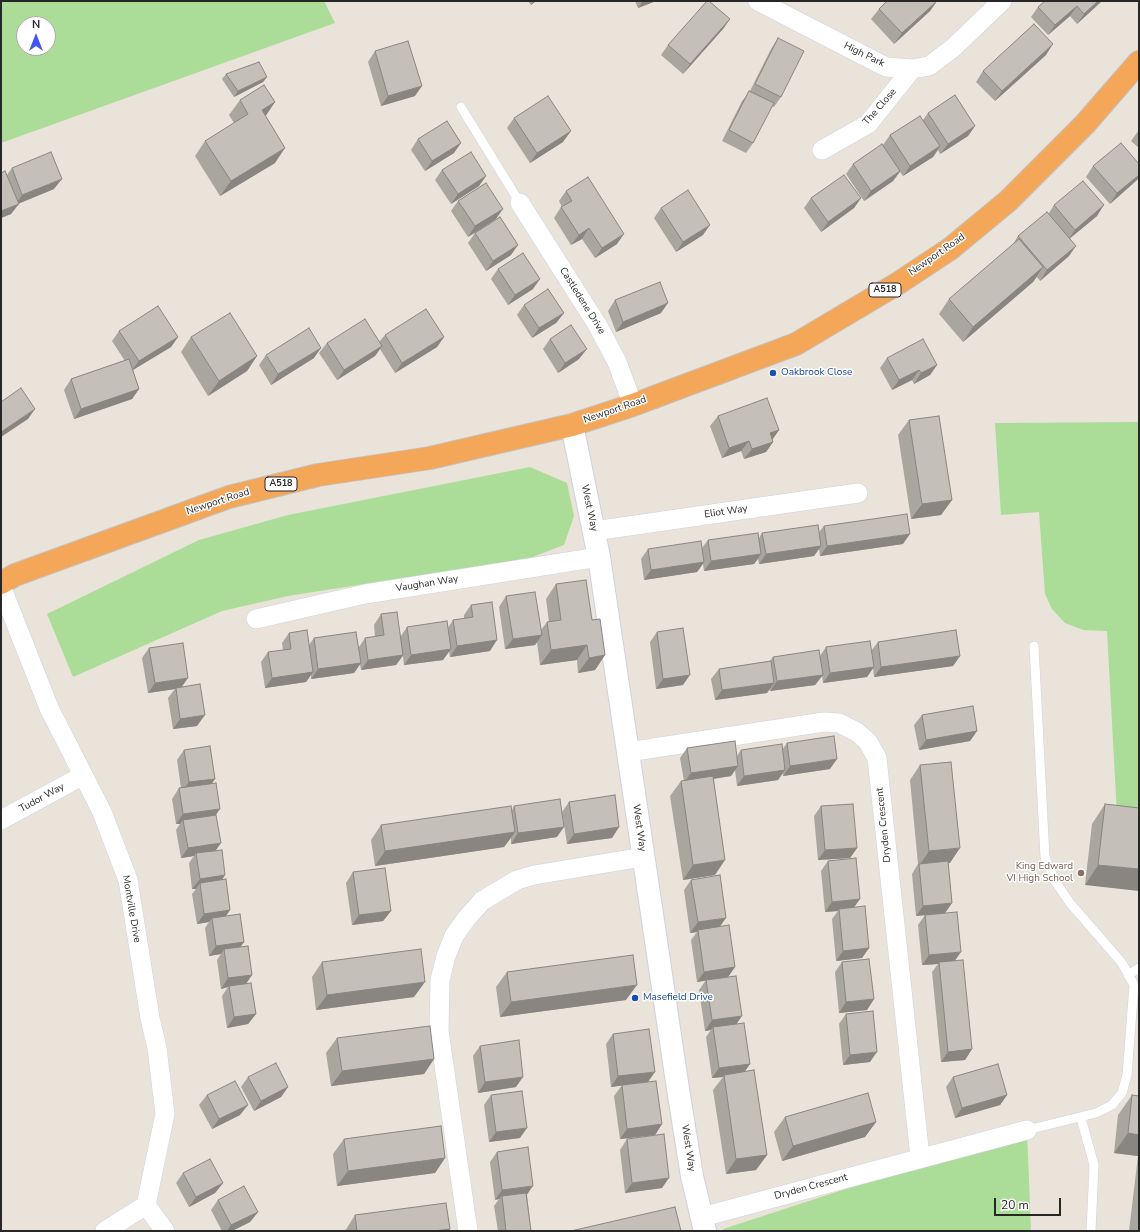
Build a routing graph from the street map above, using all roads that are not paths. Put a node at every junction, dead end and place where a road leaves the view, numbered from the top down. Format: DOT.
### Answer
graph roads {
  1 [pos="758,1"];
  2 [pos="1002,1"];
  3 [pos="1137,68"];
  4 [pos="912,69"];
  5 [pos="461,107"];
  6 [pos="822,150"];
  7 [pos="520,203"];
  8 [pos="633,404"];
  9 [pos="572,425"];
  10 [pos="858,493"];
  11 [pos="594,532"];
  12 [pos="599,557"];
  13 [pos="1,585"];
  14 [pos="256,619"];
  15 [pos="1034,646"];
  16 [pos="628,752"];
  17 [pos="82,776"];
  18 [pos="1,820"];
  19 [pos="643,857"];
  20 [pos="1139,968"];
  21 [pos="1128,975"];
  22 [pos="1081,1118"];
  23 [pos="1027,1130"];
  24 [pos="920,1157"];
  25 [pos="146,1205"];
  26 [pos="703,1224"];
  27 [pos="105,1231"];
  28 [pos="165,1231"];
  29 [pos="468,1231"];
  30 [pos="1092,1231"];
  1 -- 4 [label="street, High Park"];
  2 -- 4 [label="street, High Park"];
  3 -- 8 [label="highway, Newport Road / A518"];
  4 -- 6 [label="street, The Close"];
  5 -- 7 [label="lane"];
  7 -- 8 [label="street, Castledene Drive"];
  8 -- 9 [label="highway, Newport Road / A518"];
  9 -- 11 [label="street, West Way"];
  9 -- 13 [label="highway, Newport Road / A518"];
  10 -- 11 [label="street, Eliot Way"];
  11 -- 12 [label="street, West Way"];
  12 -- 14 [label="street, Vaughan Way"];
  12 -- 16 [label="street, West Way"];
  13 -- 17 [label="street, Montville Drive"];
  15 -- 21 [label="lane"];
  16 -- 19 [label="street, West Way"];
  16 -- 24 [label="street, Dryden Crescent"];
  17 -- 18 [label="street, Tudor Way"];
  17 -- 25 [label="street, Montville Drive"];
  19 -- 26 [label="street, West Way"];
  19 -- 29 [label="street"];
  20 -- 21 [label="lane"];
  21 -- 22 [label="lane"];
  22 -- 23 [label="lane"];
  22 -- 30 [label="lane"];
  23 -- 24 [label="street, Dryden Crescent"];
  24 -- 26 [label="street, Dryden Crescent"];
  25 -- 27 [label="street"];
  25 -- 28 [label="street"];
}
